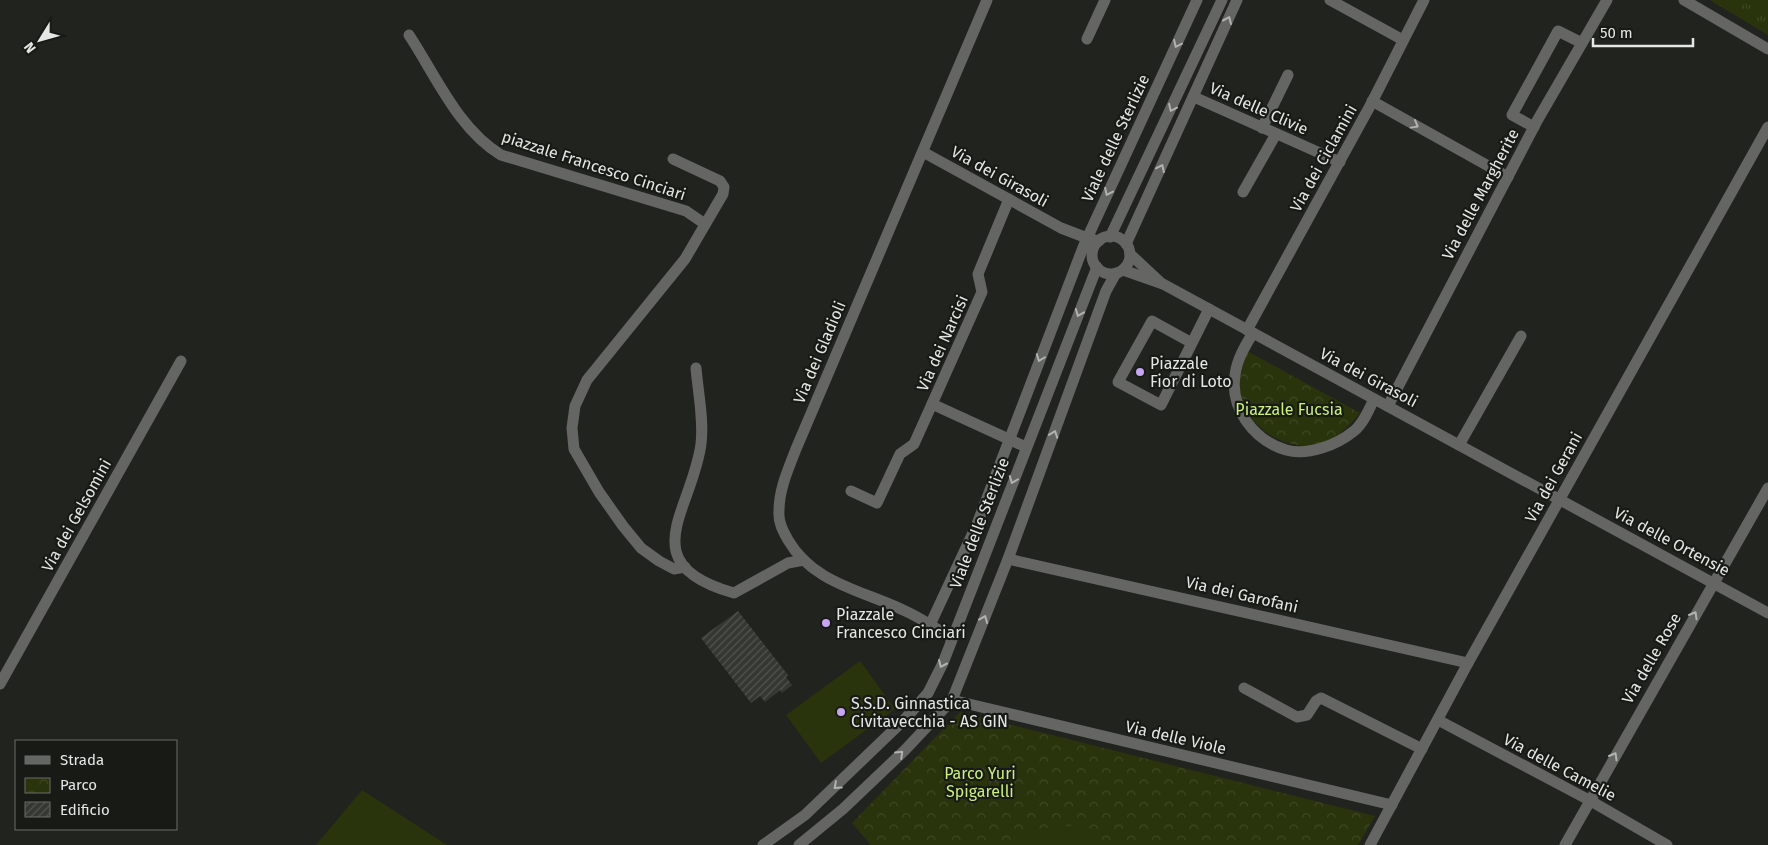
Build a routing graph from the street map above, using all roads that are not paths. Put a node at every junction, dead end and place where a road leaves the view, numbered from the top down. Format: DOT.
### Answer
graph roads {
  1 [pos="987,0"];
  2 [pos="1105,0"];
  3 [pos="1197,0"];
  4 [pos="1222,0"];
  5 [pos="1237,0"];
  6 [pos="1330,0"];
  7 [pos="1424,0"];
  8 [pos="1607,0"];
  9 [pos="1684,0"];
  10 [pos="409,35"];
  11 [pos="1087,39"];
  12 [pos="1403,40"];
  13 [pos="1582,43"];
  14 [pos="1768,49"];
  15 [pos="1288,75"];
  16 [pos="1194,97"];
  17 [pos="1372,101"];
  18 [pos="1534,127"];
  19 [pos="1768,127"];
  20 [pos="1262,128"];
  21 [pos="1276,134"];
  22 [pos="923,152"];
  23 [pos="673,159"];
  24 [pos="1340,162"];
  25 [pos="1508,176"];
  26 [pos="1244,192"];
  27 [pos="1009,199"];
  28 [pos="705,224"];
  29 [pos="1105,239"];
  30 [pos="1085,242"];
  31 [pos="1128,249"];
  32 [pos="1093,254"];
  33 [pos="1097,267"];
  34 [pos="1120,272"];
  35 [pos="1163,284"];
  36 [pos="1209,310"];
  37 [pos="1250,331"];
  38 [pos="1521,336"];
  39 [pos="1192,343"];
  40 [pos="181,361"];
  41 [pos="696,368"];
  42 [pos="1374,399"];
  43 [pos="932,404"];
  44 [pos="1388,406"];
  45 [pos="1009,439"];
  46 [pos="1459,445"];
  47 [pos="1026,447"];
  48 [pos="1768,488"];
  49 [pos="851,491"];
  50 [pos="1559,499"];
  51 [pos="1008,559"];
  52 [pos="804,560"];
  53 [pos="685,567"];
  54 [pos="1713,582"];
  55 [pos="1768,612"];
  56 [pos="930,625"];
  57 [pos="952,638"];
  58 [pos="1468,663"];
  59 [pos="0,684"];
  60 [pos="1244,688"];
  61 [pos="952,700"];
  62 [pos="1438,720"];
  63 [pos="1422,750"];
  64 [pos="1589,800"];
  65 [pos="1392,805"];
  66 [pos="764,845"];
  67 [pos="798,845"];
  68 [pos="1370,845"];
  69 [pos="1565,845"];
  70 [pos="1666,845"];
  1 -- 22 [label="street, Via dei Gladioli"];
  2 -- 11 [label="street"];
  3 -- 30 [label="street, Viale delle Sterlizie, one-way"];
  4 -- 29 [label="street, one-way"];
  16 -- 5 [label="street, one-way"];
  6 -- 12 [label="street"];
  7 -- 12 [label="street, Via dei Ciclamini"];
  8 -- 13 [label="street, Via delle Margherite"];
  9 -- 14 [label="street"];
  10 -- 28 [label="street, piazzale Francesco Cinciari"];
  12 -- 17 [label="street, Via dei Ciclamini"];
  13 -- 18 [label="street, Via delle Margherite"];
  13 -- 18 [label="street"];
  15 -- 20 [label="street"];
  16 -- 20 [label="street, Via delle Clivie"];
  31 -- 16 [label="street, one-way"];
  17 -- 24 [label="street, Via dei Ciclamini"];
  17 -- 25 [label="street, one-way"];
  18 -- 25 [label="street, Via delle Margherite"];
  19 -- 50 [label="street, Via dei Gerani"];
  20 -- 21 [label="street, Via delle Clivie"];
  21 -- 24 [label="street, Via delle Clivie"];
  21 -- 26 [label="street"];
  22 -- 27 [label="street, Via dei Girasoli"];
  22 -- 52 [label="street, Via dei Gladioli"];
  23 -- 28 [label="street, piazzale Francesco Cinciari"];
  24 -- 37 [label="street, Via dei Ciclamini"];
  25 -- 44 [label="street, Via delle Margherite"];
  27 -- 30 [label="street, Via dei Girasoli"];
  27 -- 43 [label="street, Via dei Narcisi"];
  28 -- 53 [label="street, piazzale Francesco Cinciari"];
  29 -- 30 [label="street, Via dei Girasoli"];
  29 -- 31 [label="street"];
  29 -- 32 [label="street"];
  30 -- 32 [label="street, Via dei Girasoli"];
  30 -- 45 [label="street, Viale delle Sterlizie, one-way"];
  31 -- 34 [label="street"];
  31 -- 35 [label="street, Via dei Girasoli"];
  32 -- 33 [label="street"];
  33 -- 34 [label="street"];
  33 -- 47 [label="street, Viale delle Sterlizie, one-way"];
  34 -- 35 [label="street, Via dei Girasoli"];
  51 -- 34 [label="street, one-way"];
  35 -- 36 [label="street, Via dei Girasoli"];
  36 -- 37 [label="street, Via dei Girasoli"];
  36 -- 39 [label="street"];
  37 -- 42 [label="street, Via dei Girasoli"];
  37 -- 42 [label="street"];
  38 -- 46 [label="street"];
  39 -- 39 [label="street"];
  40 -- 59 [label="street, Via dei Gelsomini"];
  41 -- 53 [label="street, piazzale Francesco Cinciari"];
  42 -- 44 [label="street, Via dei Girasoli"];
  43 -- 45 [label="street, Via dei Narcisi"];
  43 -- 49 [label="street"];
  44 -- 46 [label="street, Via dei Girasoli"];
  45 -- 47 [label="street, Via dei Narcisi"];
  45 -- 56 [label="street, Viale delle Sterlizie"];
  46 -- 50 [label="street, Via dei Girasoli"];
  47 -- 57 [label="street, Viale delle Sterlizie, one-way"];
  48 -- 54 [label="street, Via delle Rose"];
  50 -- 54 [label="street, Via delle Ortensie"];
  50 -- 58 [label="street, Via dei Gerani"];
  51 -- 58 [label="street, Via dei Garofani"];
  61 -- 51 [label="street, one-way"];
  52 -- 53 [label="street, piazzale Francesco Cinciari"];
  52 -- 56 [label="street, Via dei Gladioli"];
  54 -- 55 [label="street, Via delle Ortensie"];
  64 -- 54 [label="street, Via delle Rose, one-way"];
  56 -- 57 [label="street, Via dei Gladioli"];
  57 -- 66 [label="street, Viale delle Sterlizie, one-way"];
  58 -- 62 [label="street, Via dei Gerani"];
  60 -- 63 [label="street"];
  61 -- 65 [label="street, Via delle Viole"];
  67 -- 61 [label="street, one-way"];
  62 -- 63 [label="street, Via dei Gerani"];
  62 -- 64 [label="street, Via delle Camelie"];
  63 -- 65 [label="street, Via dei Gerani"];
  64 -- 69 [label="street, Via delle Rose"];
  64 -- 70 [label="street, Via delle Camelie"];
  65 -- 68 [label="street, Via dei Gerani"];
}
